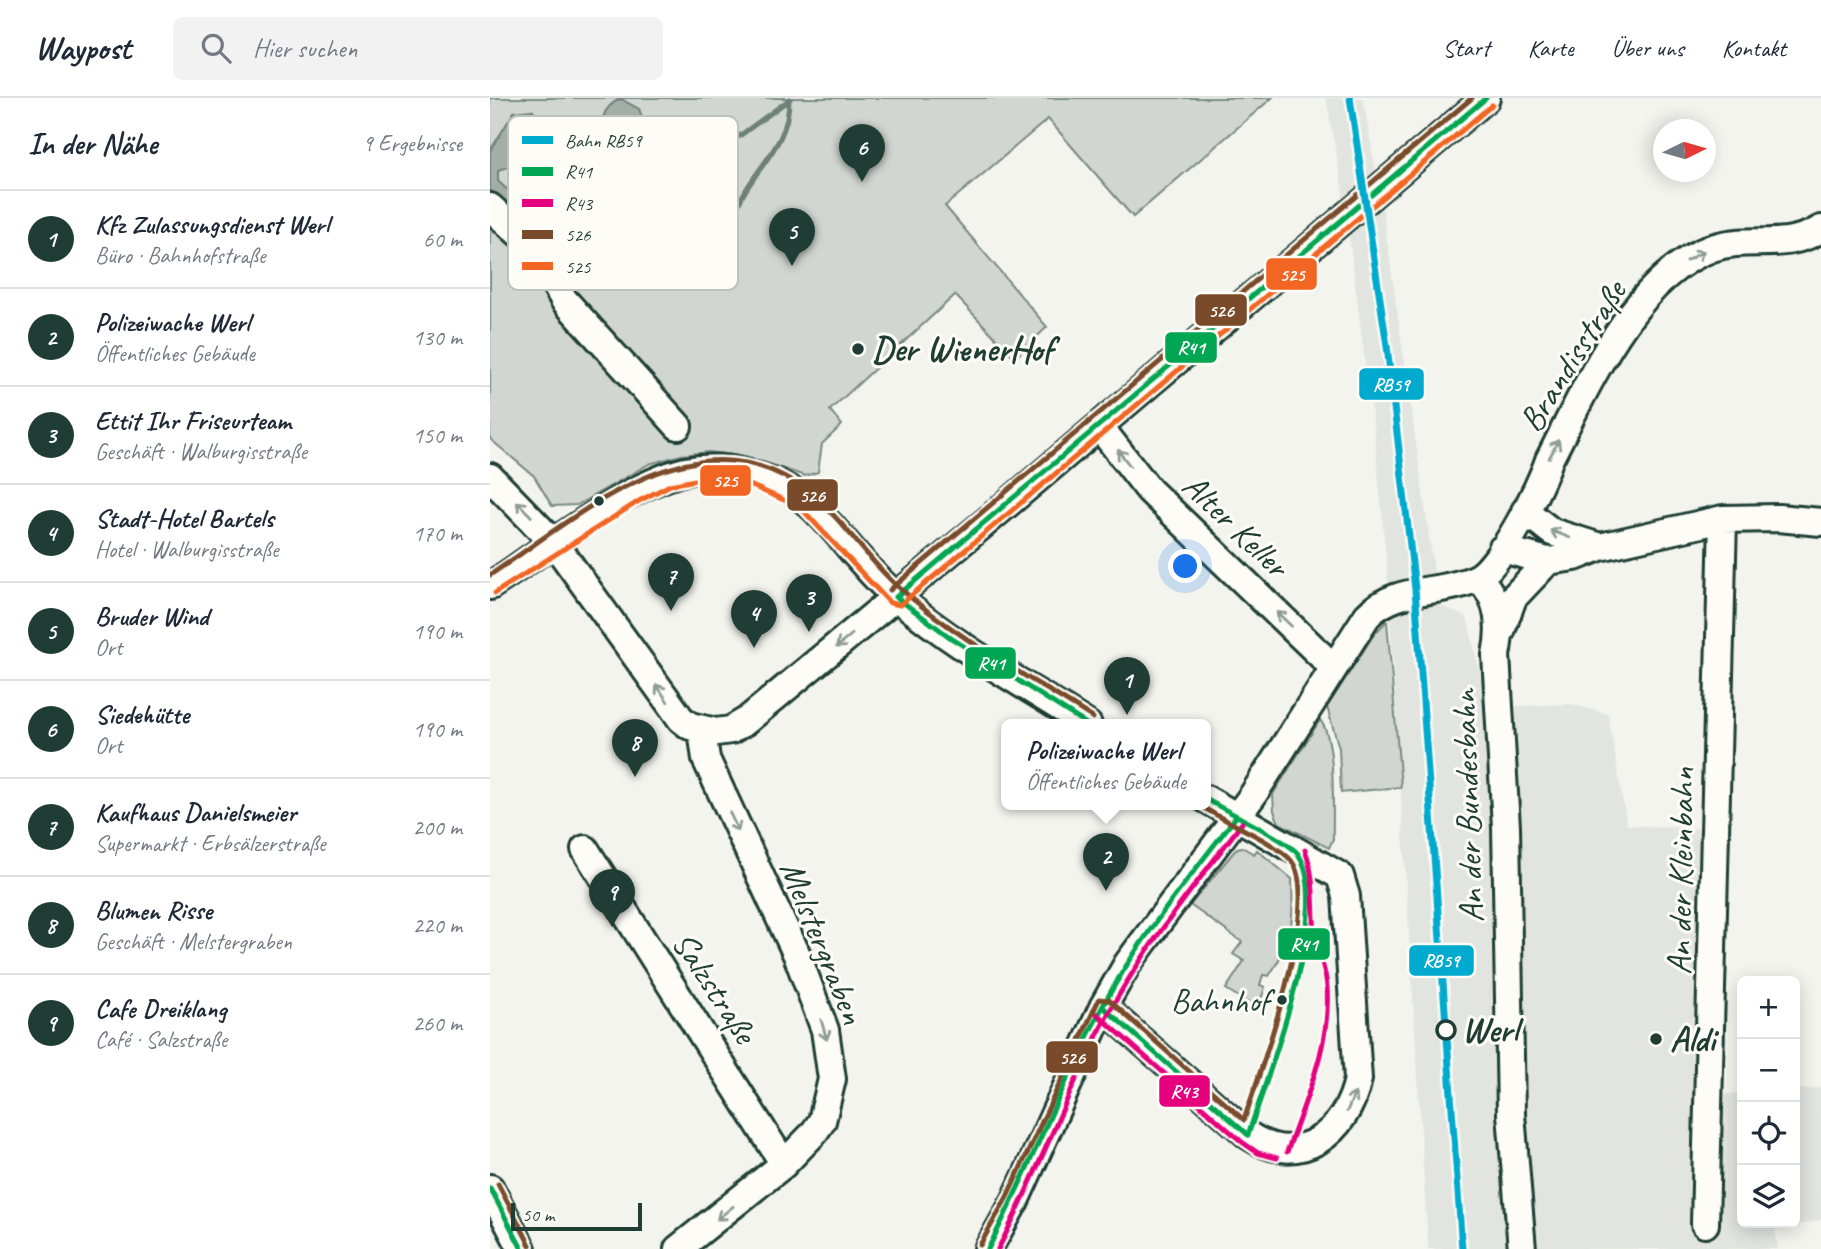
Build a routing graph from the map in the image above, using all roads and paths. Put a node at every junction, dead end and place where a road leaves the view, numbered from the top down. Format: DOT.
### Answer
graph roads {
  1 [pos="1486,98"];
  2 [pos="490,207"];
  3 [pos="508,223"];
  4 [pos="1821,229"];
  5 [pos="558,290"];
  6 [pos="678,426"];
  7 [pos="1100,426"];
  8 [pos="490,477"];
  9 [pos="1525,510"];
  10 [pos="1723,519"];
  11 [pos="1821,522"];
  12 [pos="555,544"];
  13 [pos="1600,547"];
  14 [pos="1502,549"];
  15 [pos="1548,561"];
  16 [pos="1478,578"];
  17 [pos="490,586"];
  18 [pos="896,597"];
  19 [pos="1498,645"];
  20 [pos="1333,667"];
  21 [pos="1079,719"];
  22 [pos="702,730"];
  23 [pos="1211,802"];
  24 [pos="1235,818"];
  25 [pos="585,849"];
  26 [pos="1103,1007"];
  27 [pos="784,1164"];
  28 [pos="490,1188"];
  29 [pos="1705,1224"];
  30 [pos="523,1249"];
  31 [pos="678,1249"];
  32 [pos="988,1249"];
  33 [pos="1522,1249"];
  1 -- 7 [label="street"];
  2 -- 3 [label="street"];
  9 -- 4 [label="street, Brandisstraße, one-way"];
  5 -- 6 [label="street"];
  7 -- 18 [label="street"];
  20 -- 7 [label="street, Alter Keller, one-way"];
  12 -- 8 [label="street, one-way"];
  13 -- 9 [label="street, one-way"];
  9 -- 14 [label="street, Brandisstraße"];
  10 -- 11 [label="street"];
  10 -- 13 [label="street"];
  10 -- 29 [label="street, An der Kleinbahn"];
  12 -- 17 [label="street"];
  12 -- 18 [label="street"];
  22 -- 12 [label="street, one-way"];
  13 -- 15 [label="street"];
  14 -- 15 [label="street"];
  14 -- 16 [label="street, Brandisstraße"];
  15 -- 19 [label="street"];
  16 -- 19 [label="street, An der Bundesbahn"];
  16 -- 20 [label="street"];
  18 -- 21 [label="street"];
  18 -- 22 [label="street, one-way"];
  19 -- 33 [label="street, An der Bundesbahn"];
  20 -- 24 [label="street"];
  22 -- 27 [label="street, Melstergraben, one-way"];
  23 -- 24 [label="street"];
  24 -- 26 [label="street"];
  26 -- 24 [label="street, one-way"];
  25 -- 27 [label="street, Salzstraße"];
  26 -- 32 [label="street"];
  27 -- 31 [label="street, Melstergraben, one-way"];
  28 -- 30 [label="street"];
}
